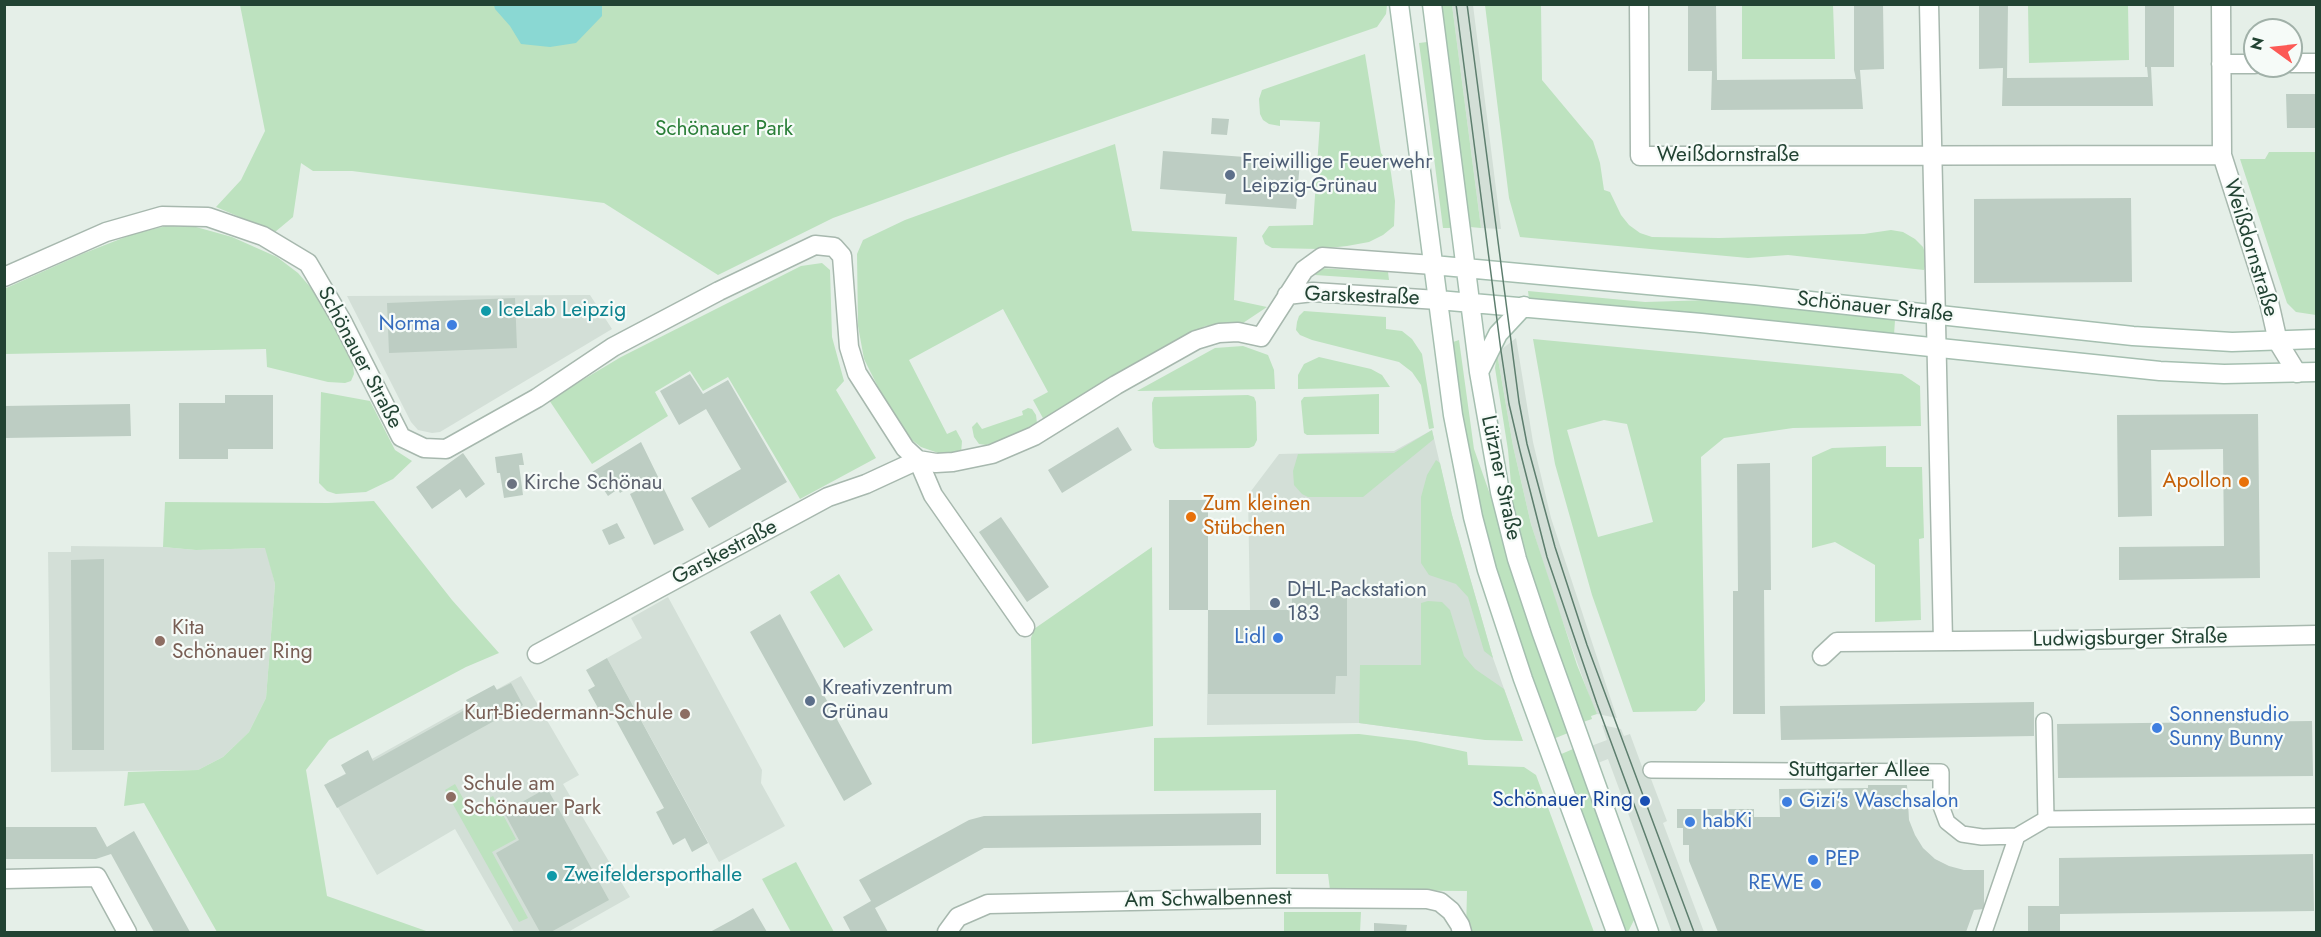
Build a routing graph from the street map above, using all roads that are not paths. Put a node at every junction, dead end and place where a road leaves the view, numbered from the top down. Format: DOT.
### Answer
graph roads {
  1 [pos="1400,4"];
  2 [pos="1432,4"];
  3 [pos="1639,4"];
  4 [pos="1929,4"];
  5 [pos="2221,4"];
  6 [pos="2222,64"];
  7 [pos="2243,64"];
  8 [pos="2222,155"];
  9 [pos="1931,156"];
  10 [pos="1433,265"];
  11 [pos="1465,269"];
  12 [pos="4,277"];
  13 [pos="1287,295"];
  14 [pos="1438,300"];
  15 [pos="1470,302"];
  16 [pos="1524,306"];
  17 [pos="1937,330"];
  18 [pos="2316,339"];
  19 [pos="2278,342"];
  20 [pos="1479,372"];
  21 [pos="2316,372"];
  22 [pos="2297,373"];
  23 [pos="2271,374"];
  24 [pos="918,460"];
  25 [pos="1025,627"];
  26 [pos="2316,635"];
  27 [pos="1943,641"];
  28 [pos="537,654"];
  29 [pos="1822,656"];
  30 [pos="2044,721"];
  31 [pos="1651,770"];
  32 [pos="2316,816"];
  33 [pos="2046,819"];
  34 [pos="2017,836"];
  35 [pos="4,879"];
  36 [pos="128,933"];
  37 [pos="947,933"];
  38 [pos="1462,933"];
  39 [pos="1616,933"];
  40 [pos="1649,933"];
  41 [pos="1984,933"];
  1 -- 10 [label="street, Lützner Straße"];
  2 -- 11 [label="street, Lützner Straße"];
  3 -- 9 [label="street, Weißdornstraße"];
  4 -- 9 [label="street"];
  5 -- 6 [label="street, Weißdornstraße"];
  6 -- 7 [label="street"];
  6 -- 8 [label="street, Weißdornstraße"];
  8 -- 9 [label="street, Weißdornstraße"];
  8 -- 19 [label="street, Weißdornstraße"];
  9 -- 17 [label="street"];
  10 -- 11 [label="street, Schönauer Straße"];
  10 -- 13 [label="street, Garskestraße"];
  10 -- 14 [label="street, Lützner Straße"];
  11 -- 15 [label="street, Lützner Straße"];
  11 -- 17 [label="street, Schönauer Straße"];
  12 -- 24 [label="street, Schönauer Straße"];
  13 -- 14 [label="street, Garskestraße"];
  13 -- 24 [label="street, Garskestraße"];
  14 -- 15 [label="street, Schönauer Straße"];
  14 -- 39 [label="street, Lützner Straße"];
  15 -- 16 [label="street, Schönauer Straße"];
  15 -- 20 [label="street, Lützner Straße"];
  16 -- 17 [label="street, Schönauer Straße"];
  16 -- 20 [label="street"];
  17 -- 19 [label="street, Schönauer Straße"];
  17 -- 23 [label="street, Schönauer Straße"];
  17 -- 27 [label="street"];
  18 -- 19 [label="street, Schönauer Straße"];
  19 -- 22 [label="street"];
  19 -- 23 [label="street"];
  20 -- 40 [label="street, Lützner Straße"];
  21 -- 22 [label="street, Schönauer Straße"];
  22 -- 23 [label="street, Schönauer Straße"];
  24 -- 25 [label="street"];
  24 -- 28 [label="street, Garskestraße"];
  26 -- 27 [label="street, Ludwigsburger Straße"];
  27 -- 29 [label="street, Ludwigsburger Straße"];
  30 -- 33 [label="street"];
  31 -- 34 [label="street, Stuttgarter Allee"];
  32 -- 33 [label="street, Stuttgarter Allee"];
  33 -- 34 [label="street, Stuttgarter Allee"];
  34 -- 41 [label="street"];
  35 -- 36 [label="street"];
  37 -- 38 [label="street, Am Schwalbennest"];
}
